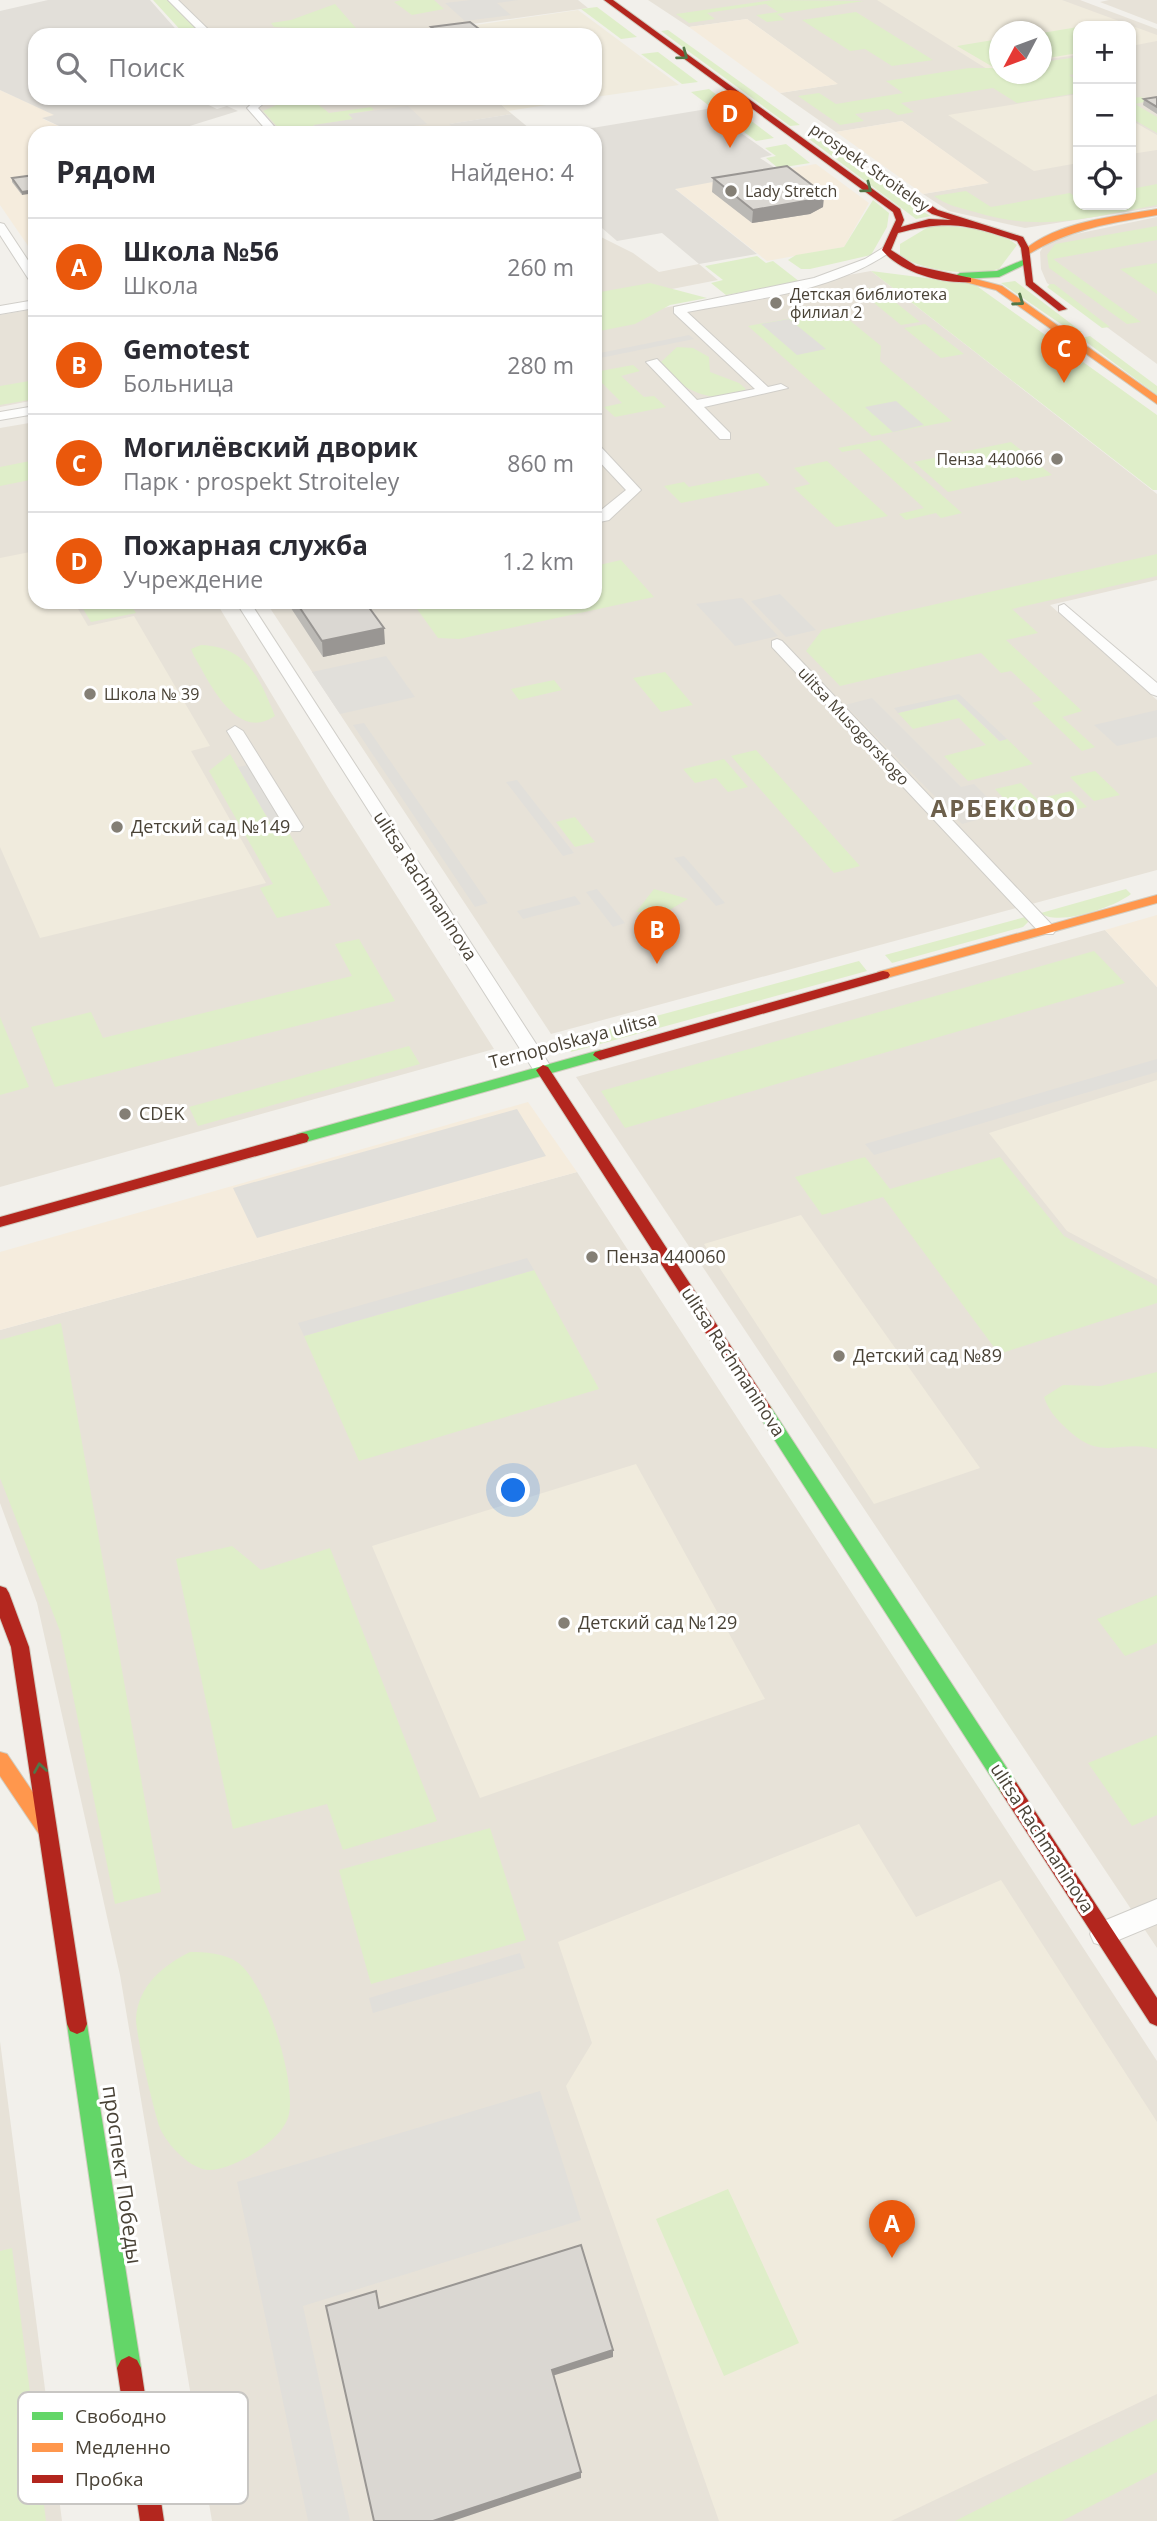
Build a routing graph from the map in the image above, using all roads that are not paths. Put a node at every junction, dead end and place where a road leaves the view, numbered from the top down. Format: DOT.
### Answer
graph roads {
  1 [pos="173,0"];
  2 [pos="608,0"];
  3 [pos="633,0"];
  4 [pos="651,22"];
  5 [pos="202,28"];
  6 [pos="256,105"];
  7 [pos="786,109"];
  8 [pos="269,126"];
  9 [pos="873,172"];
  10 [pos="1157,212"];
  11 [pos="967,223"];
  12 [pos="0,226"];
  13 [pos="988,228"];
  14 [pos="895,231"];
  15 [pos="1067,231"];
  16 [pos="886,250"];
  17 [pos="1026,257"];
  18 [pos="860,264"];
  19 [pos="909,268"];
  20 [pos="28,269"];
  21 [pos="960,276"];
  22 [pos="28,305"];
  23 [pos="0,310"];
  24 [pos="1073,317"];
  25 [pos="652,362"];
  26 [pos="781,388"];
  27 [pos="765,391"];
  28 [pos="1157,401"];
  29 [pos="694,405"];
  30 [pos="28,411"];
  31 [pos="0,416"];
  32 [pos="725,436"];
  33 [pos="602,456"];
  34 [pos="602,516"];
  35 [pos="247,609"];
  36 [pos="1065,610"];
  37 [pos="777,644"];
  38 [pos="1157,691"];
  39 [pos="235,731"];
  40 [pos="294,827"];
  41 [pos="1157,900"];
  42 [pos="1047,930"];
  43 [pos="543,1070"];
  44 [pos="0,1222"];
  45 [pos="0,1593"];
  46 [pos="0,1760"];
  47 [pos="51,1836"];
  48 [pos="1157,1911"];
  49 [pos="1104,1934"];
  50 [pos="1157,2016"];
  51 [pos="133,2392"];
  1 -- 5 [label="street"];
  2 -- 4 [label="main road, prospekt Stroiteley"];
  3 -- 4 [label="main road, prospekt Stroiteley"];
  4 -- 7 [label="main road"];
  4 -- 14 [label="main road, prospekt Stroiteley, one-way"];
  6 -- 8 [label="street"];
  9 -- 11 [label="main road, prospekt Stroiteley"];
  10 -- 15 [label="main road"];
  11 -- 13 [label="main road, prospekt Stroiteley"];
  11 -- 14 [label="main road"];
  12 -- 20 [label="street"];
  13 -- 15 [label="main road"];
  13 -- 17 [label="main road, prospekt Stroiteley"];
  14 -- 16 [label="main road"];
  15 -- 17 [label="main road"];
  16 -- 18 [label="street"];
  16 -- 19 [label="main road"];
  17 -- 21 [label="main road"];
  17 -- 24 [label="main road, prospekt Stroiteley"];
  18 -- 19 [label="street"];
  18 -- 27 [label="street"];
  19 -- 21 [label="main road"];
  21 -- 28 [label="main road, one-way"];
  22 -- 23 [label="street"];
  25 -- 29 [label="street"];
  26 -- 27 [label="street"];
  27 -- 29 [label="street"];
  29 -- 32 [label="street"];
  30 -- 31 [label="street"];
  33 -- 34 [label="street"];
  35 -- 43 [label="street, ulitsa Rachmaninova"];
  36 -- 38 [label="street"];
  37 -- 42 [label="street, ulitsa Musogorskogo"];
  39 -- 40 [label="street"];
  41 -- 42 [label="main road, Ternopolskaya ulitsa"];
  42 -- 43 [label="main road, Ternopolskaya ulitsa"];
  43 -- 44 [label="main road, Ternopolskaya ulitsa"];
  43 -- 49 [label="main road, ulitsa Rachmaninova"];
  47 -- 45 [label="main road, проспект Победы, one-way"];
  46 -- 47 [label="main road, проспект Победы"];
  47 -- 51 [label="main road, проспект Победы"];
  48 -- 49 [label="street"];
  49 -- 50 [label="main road, ulitsa Rachmaninova"];
}
